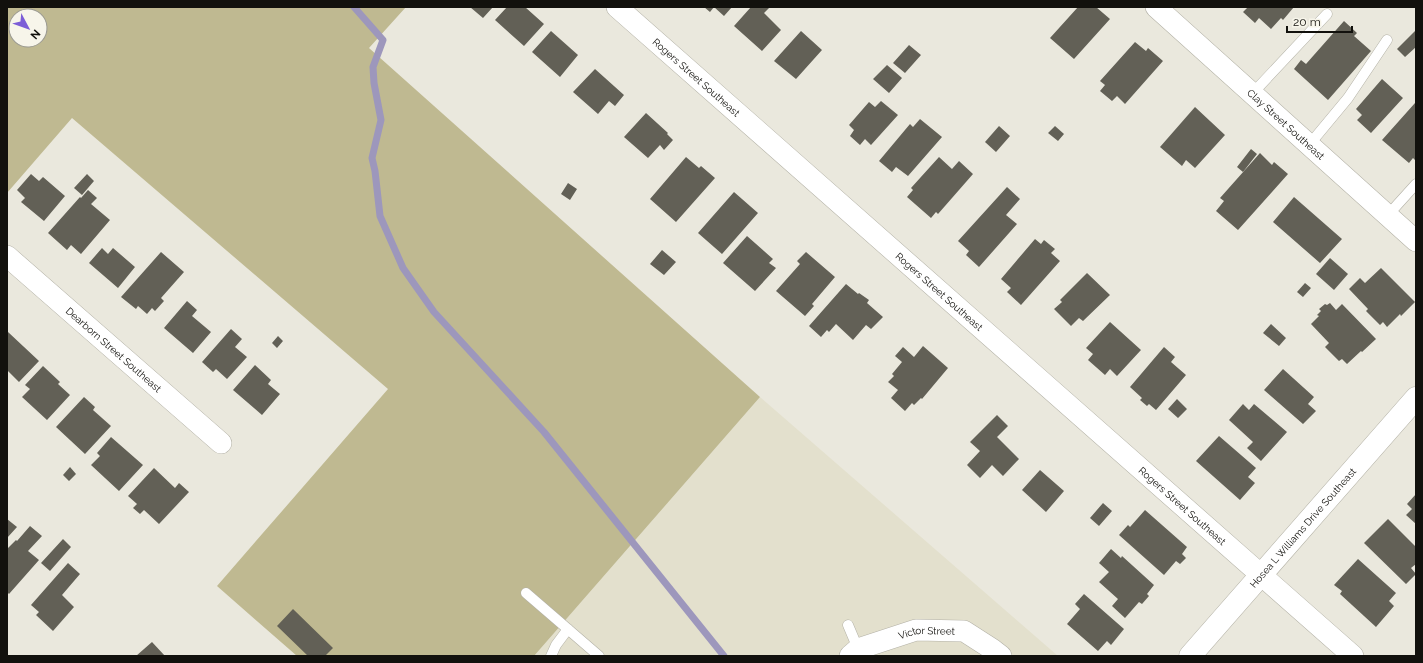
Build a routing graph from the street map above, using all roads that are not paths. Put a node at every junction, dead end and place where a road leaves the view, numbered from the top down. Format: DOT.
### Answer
graph roads {
  1 [pos="617,7"];
  2 [pos="1156,7"];
  3 [pos="1327,14"];
  4 [pos="1387,40"];
  5 [pos="1252,94"];
  6 [pos="1309,145"];
  7 [pos="1416,184"];
  8 [pos="1388,215"];
  9 [pos="1416,241"];
  10 [pos="7,256"];
  11 [pos="1416,398"];
  12 [pos="221,443"];
  13 [pos="1261,576"];
  14 [pos="526,593"];
  15 [pos="848,625"];
  16 [pos="568,629"];
  17 [pos="857,654"];
  18 [pos="551,656"];
  19 [pos="599,656"];
  20 [pos="1001,656"];
  21 [pos="1190,656"];
  22 [pos="1353,656"];
  1 -- 13 [label="street, Rogers Street Southeast"];
  2 -- 5 [label="street, Clay Street Southeast"];
  3 -- 5 [label="lane"];
  4 -- 6 [label="lane"];
  5 -- 6 [label="street, Clay Street Southeast"];
  6 -- 8 [label="street, Clay Street Southeast"];
  7 -- 8 [label="lane"];
  8 -- 9 [label="street, Clay Street Southeast"];
  10 -- 12 [label="street, Dearborn Street Southeast"];
  11 -- 13 [label="street, Hosea L Williams Drive Southeast"];
  13 -- 21 [label="street, Hosea L Williams Drive Southeast"];
  13 -- 22 [label="street, Rogers Street Southeast"];
  14 -- 16 [label="lane"];
  15 -- 17 [label="lane"];
  16 -- 18 [label="lane"];
  16 -- 19 [label="lane"];
  17 -- 20 [label="street, Victor Street"];
}
